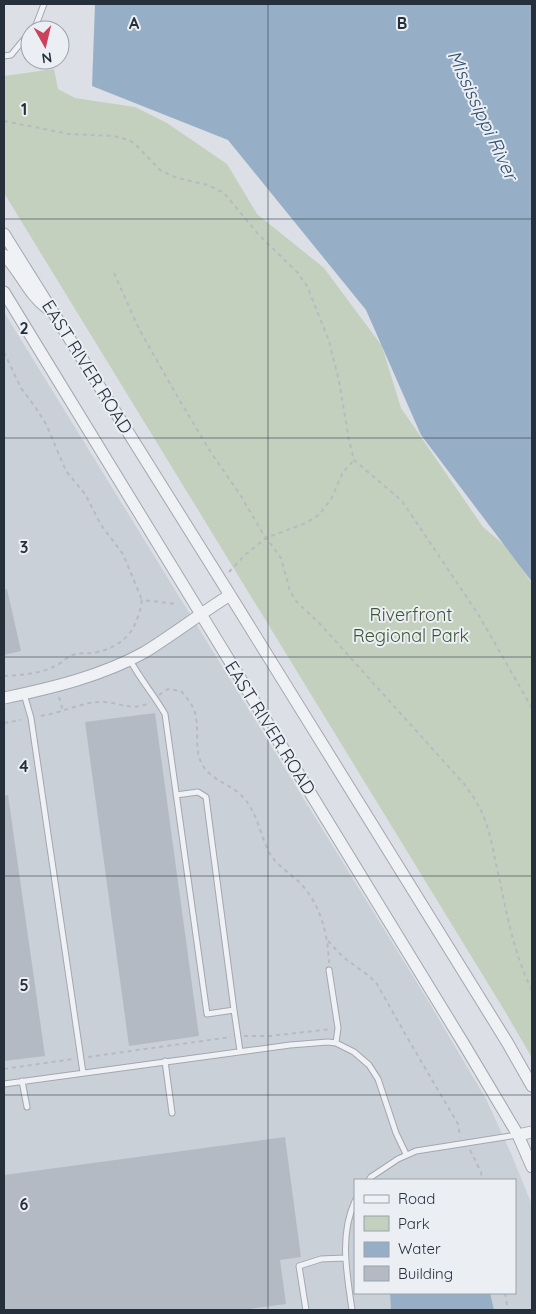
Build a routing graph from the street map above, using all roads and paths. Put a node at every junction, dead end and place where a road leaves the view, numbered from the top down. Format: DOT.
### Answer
graph roads {
  1 [pos="44,4"];
  2 [pos="38,20"];
  3 [pos="20,44"];
  4 [pos="4,56"];
  5 [pos="4,121"];
  6 [pos="4,234"];
  7 [pos="4,255"];
  8 [pos="114,273"];
  9 [pos="4,292"];
  10 [pos="53,312"];
  11 [pos="4,352"];
  12 [pos="354,460"];
  13 [pos="266,538"];
  14 [pos="227,573"];
  15 [pos="230,594"];
  16 [pos="142,600"];
  17 [pos="177,604"];
  18 [pos="199,614"];
  19 [pos="129,659"];
  20 [pos="51,668"];
  21 [pos="53,673"];
  22 [pos="4,676"];
  23 [pos="161,693"];
  24 [pos="24,694"];
  25 [pos="58,695"];
  26 [pos="4,698"];
  27 [pos="153,700"];
  28 [pos="532,708"];
  29 [pos="63,712"];
  30 [pos="41,716"];
  31 [pos="21,720"];
  32 [pos="4,723"];
  33 [pos="176,795"];
  34 [pos="328,941"];
  35 [pos="330,970"];
  36 [pos="532,990"];
  37 [pos="234,1010"];
  38 [pos="338,1028"];
  39 [pos="238,1036"];
  40 [pos="336,1043"];
  41 [pos="240,1052"];
  42 [pos="81,1058"];
  43 [pos="165,1061"];
  44 [pos="4,1069"];
  45 [pos="83,1073"];
  46 [pos="22,1081"];
  47 [pos="4,1084"];
  48 [pos="532,1086"];
  49 [pos="27,1107"];
  50 [pos="172,1113"];
  51 [pos="532,1132"];
  52 [pos="518,1135"];
  53 [pos="466,1144"];
  54 [pos="406,1154"];
  55 [pos="532,1167"];
  56 [pos="369,1179"];
  57 [pos="482,1179"];
  58 [pos="354,1204"];
  59 [pos="345,1258"];
  60 [pos="505,1294"];
  61 [pos="306,1310"];
  62 [pos="352,1310"];
  63 [pos="508,1310"];
  1 -- 2 [label="lane"];
  3 -- 4 [label="lane"];
  5 -- 12 [label="path"];
  6 -- 10 [label="street, EAST RIVER ROAD"];
  7 -- 10 [label="street"];
  8 -- 13 [label="path"];
  9 -- 18 [label="street, EAST RIVER ROAD"];
  10 -- 15 [label="street, EAST RIVER ROAD"];
  11 -- 16 [label="path"];
  12 -- 13 [label="path"];
  12 -- 28 [label="path"];
  13 -- 14 [label="path"];
  13 -- 36 [label="path"];
  15 -- 18 [label="street"];
  15 -- 48 [label="street, EAST RIVER ROAD"];
  16 -- 17 [label="path"];
  16 -- 20 [label="path"];
  18 -- 19 [label="street"];
  18 -- 52 [label="street, EAST RIVER ROAD"];
  19 -- 24 [label="street"];
  19 -- 33 [label="lane"];
  20 -- 21 [label="path"];
  20 -- 22 [label="path"];
  23 -- 34 [label="path"];
  24 -- 26 [label="street"];
  24 -- 42 [label="lane"];
  25 -- 29 [label="path"];
  27 -- 29 [label="path"];
  29 -- 30 [label="path"];
  31 -- 32 [label="path"];
  33 -- 37 [label="lane"];
  33 -- 37 [label="lane"];
  34 -- 35 [label="path"];
  34 -- 53 [label="path"];
  35 -- 38 [label="lane"];
  37 -- 39 [label="lane"];
  38 -- 39 [label="path"];
  38 -- 40 [label="lane"];
  39 -- 41 [label="lane"];
  39 -- 42 [label="path"];
  40 -- 41 [label="lane"];
  40 -- 54 [label="lane"];
  41 -- 43 [label="lane"];
  42 -- 44 [label="path"];
  42 -- 45 [label="lane"];
  43 -- 45 [label="lane"];
  43 -- 50 [label="lane"];
  45 -- 46 [label="lane"];
  46 -- 47 [label="lane"];
  46 -- 49 [label="lane"];
  51 -- 52 [label="street"];
  52 -- 53 [label="lane"];
  52 -- 55 [label="street, EAST RIVER ROAD"];
  53 -- 54 [label="lane"];
  53 -- 57 [label="path"];
  54 -- 56 [label="lane"];
  58 -- 59 [label="lane"];
  59 -- 61 [label="lane"];
  59 -- 62 [label="lane"];
  60 -- 63 [label="path"];
}
